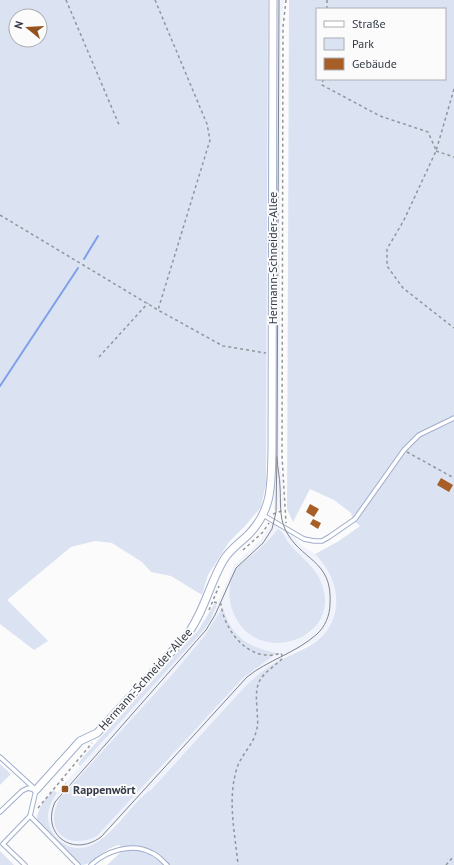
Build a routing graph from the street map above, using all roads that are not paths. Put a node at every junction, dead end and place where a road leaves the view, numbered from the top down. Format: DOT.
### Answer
graph roads {
  1 [pos="273,0"];
  2 [pos="454,418"];
  3 [pos="263,516"];
  4 [pos="186,626"];
  5 [pos="194,626"];
  6 [pos="0,757"];
  7 [pos="36,790"];
  8 [pos="0,812"];
  9 [pos="31,817"];
  10 [pos="0,840"];
  11 [pos="3,844"];
  12 [pos="25,865"];
  13 [pos="78,865"];
  14 [pos="91,865"];
  15 [pos="166,865"];
  1 -- 3 [label="street, Hermann-Schneider-Allee"];
  2 -- 3 [label="lane"];
  3 -- 5 [label="street, Hermann-Schneider-Allee"];
  4 -- 5 [label="lane"];
  5 -- 7 [label="street, Hermann-Schneider-Allee"];
  6 -- 7 [label="lane"];
  7 -- 8 [label="lane"];
  7 -- 9 [label="lane, Hermann-Schneider-Allee"];
  9 -- 11 [label="lane"];
  9 -- 13 [label="lane"];
  10 -- 11 [label="lane"];
  11 -- 12 [label="lane"];
  14 -- 15 [label="lane"];
}
